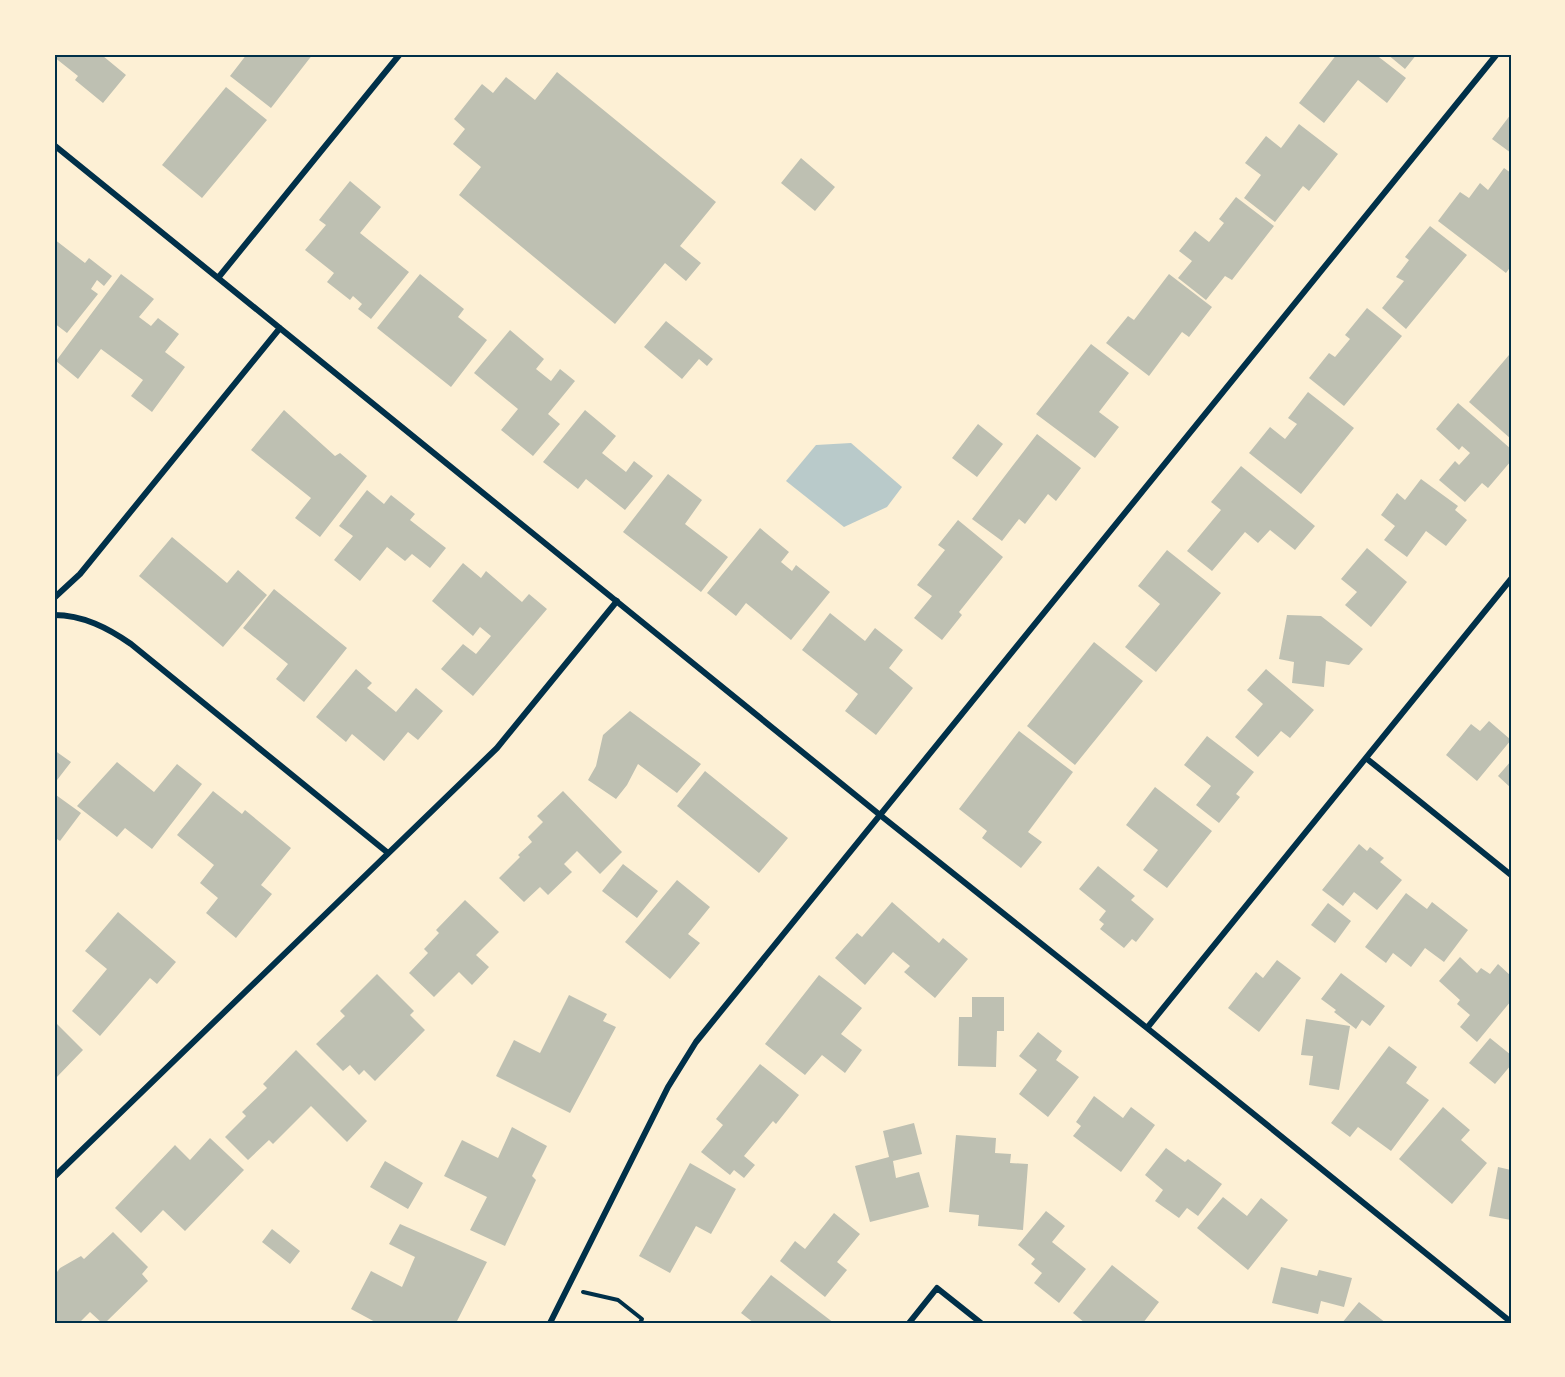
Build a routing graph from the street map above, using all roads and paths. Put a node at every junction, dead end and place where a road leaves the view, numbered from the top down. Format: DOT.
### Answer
graph roads {
  1 [pos="400,54"];
  2 [pos="1497,54"];
  3 [pos="54,145"];
  4 [pos="218,278"];
  5 [pos="280,328"];
  6 [pos="1511,579"];
  7 [pos="54,598"];
  8 [pos="617,601"];
  9 [pos="54,615"];
  10 [pos="1366,758"];
  11 [pos="880,815"];
  12 [pos="388,853"];
  13 [pos="1511,875"];
  14 [pos="1147,1028"];
  15 [pos="54,1177"];
  16 [pos="567,1289"];
  17 [pos="1511,1322"];
  18 [pos="550,1323"];
  19 [pos="640,1323"];
  20 [pos="909,1323"];
  21 [pos="981,1323"];
  1 -- 4 [label="street"];
  2 -- 11 [label="street"];
  3 -- 4 [label="street"];
  4 -- 5 [label="street"];
  5 -- 7 [label="street"];
  5 -- 8 [label="street"];
  6 -- 10 [label="street"];
  8 -- 11 [label="street"];
  8 -- 12 [label="street"];
  9 -- 12 [label="street"];
  10 -- 13 [label="street"];
  10 -- 14 [label="street"];
  11 -- 14 [label="street"];
  11 -- 16 [label="street"];
  12 -- 15 [label="street"];
  14 -- 17 [label="street"];
  16 -- 18 [label="street"];
  16 -- 19 [label="path"];
  20 -- 21 [label="street"];
}
